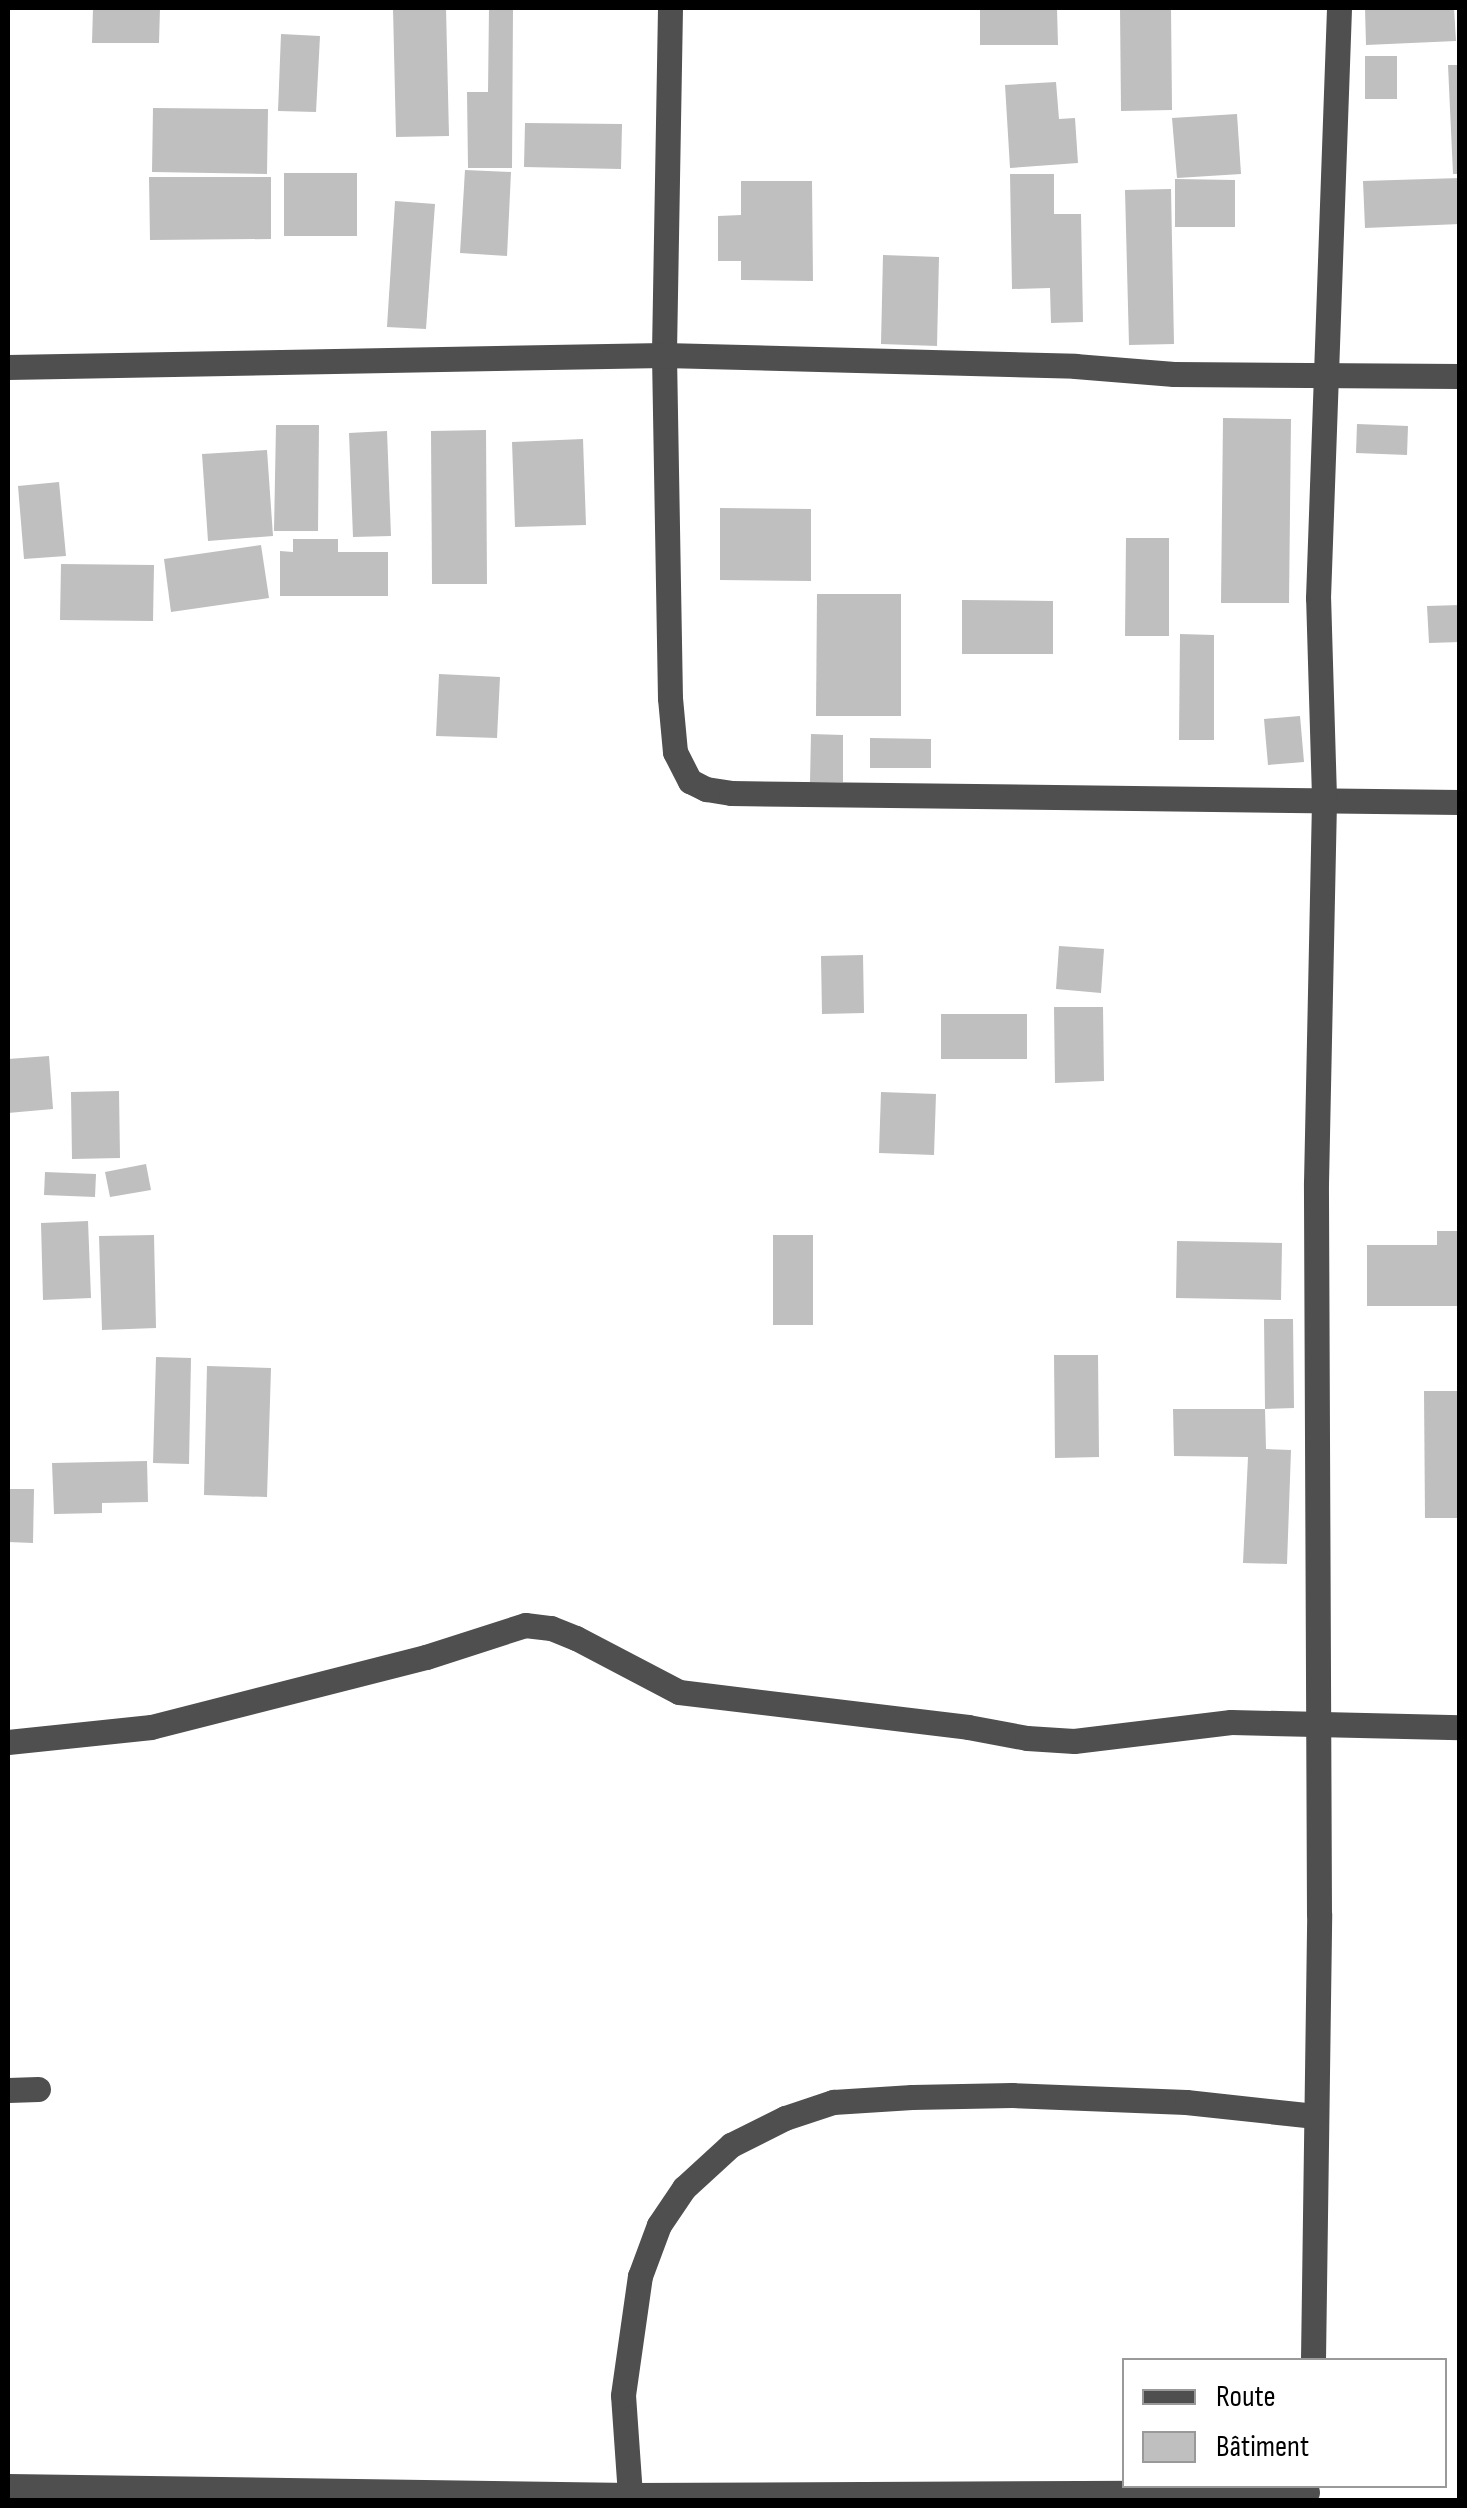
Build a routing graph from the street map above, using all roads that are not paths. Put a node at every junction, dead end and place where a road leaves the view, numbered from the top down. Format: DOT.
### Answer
graph roads {
  1 [pos="670,8"];
  2 [pos="1338,8"];
  3 [pos="664,355"];
  4 [pos="8,367"];
  5 [pos="1329,374"];
  6 [pos="1460,376"];
  7 [pos="1324,797"];
  8 [pos="1460,802"];
  9 [pos="1317,1720"];
  10 [pos="1460,1726"];
  11 [pos="8,1742"];
  12 [pos="8,2090"];
  13 [pos="38,2090"];
  14 [pos="1316,2116"];
  15 [pos="1313,2358"];
  16 [pos="8,2486"];
  17 [pos="1307,2493"];
  18 [pos="630,2495"];
  1 -- 3 [label="street"];
  2 -- 5 [label="street"];
  3 -- 4 [label="street"];
  3 -- 5 [label="street"];
  3 -- 7 [label="street"];
  5 -- 6 [label="street"];
  5 -- 7 [label="street"];
  7 -- 8 [label="street"];
  7 -- 9 [label="street"];
  9 -- 10 [label="street"];
  9 -- 11 [label="street"];
  9 -- 14 [label="street"];
  12 -- 13 [label="street"];
  14 -- 15 [label="street"];
  14 -- 18 [label="street"];
  16 -- 18 [label="street"];
  17 -- 18 [label="street"];
}
